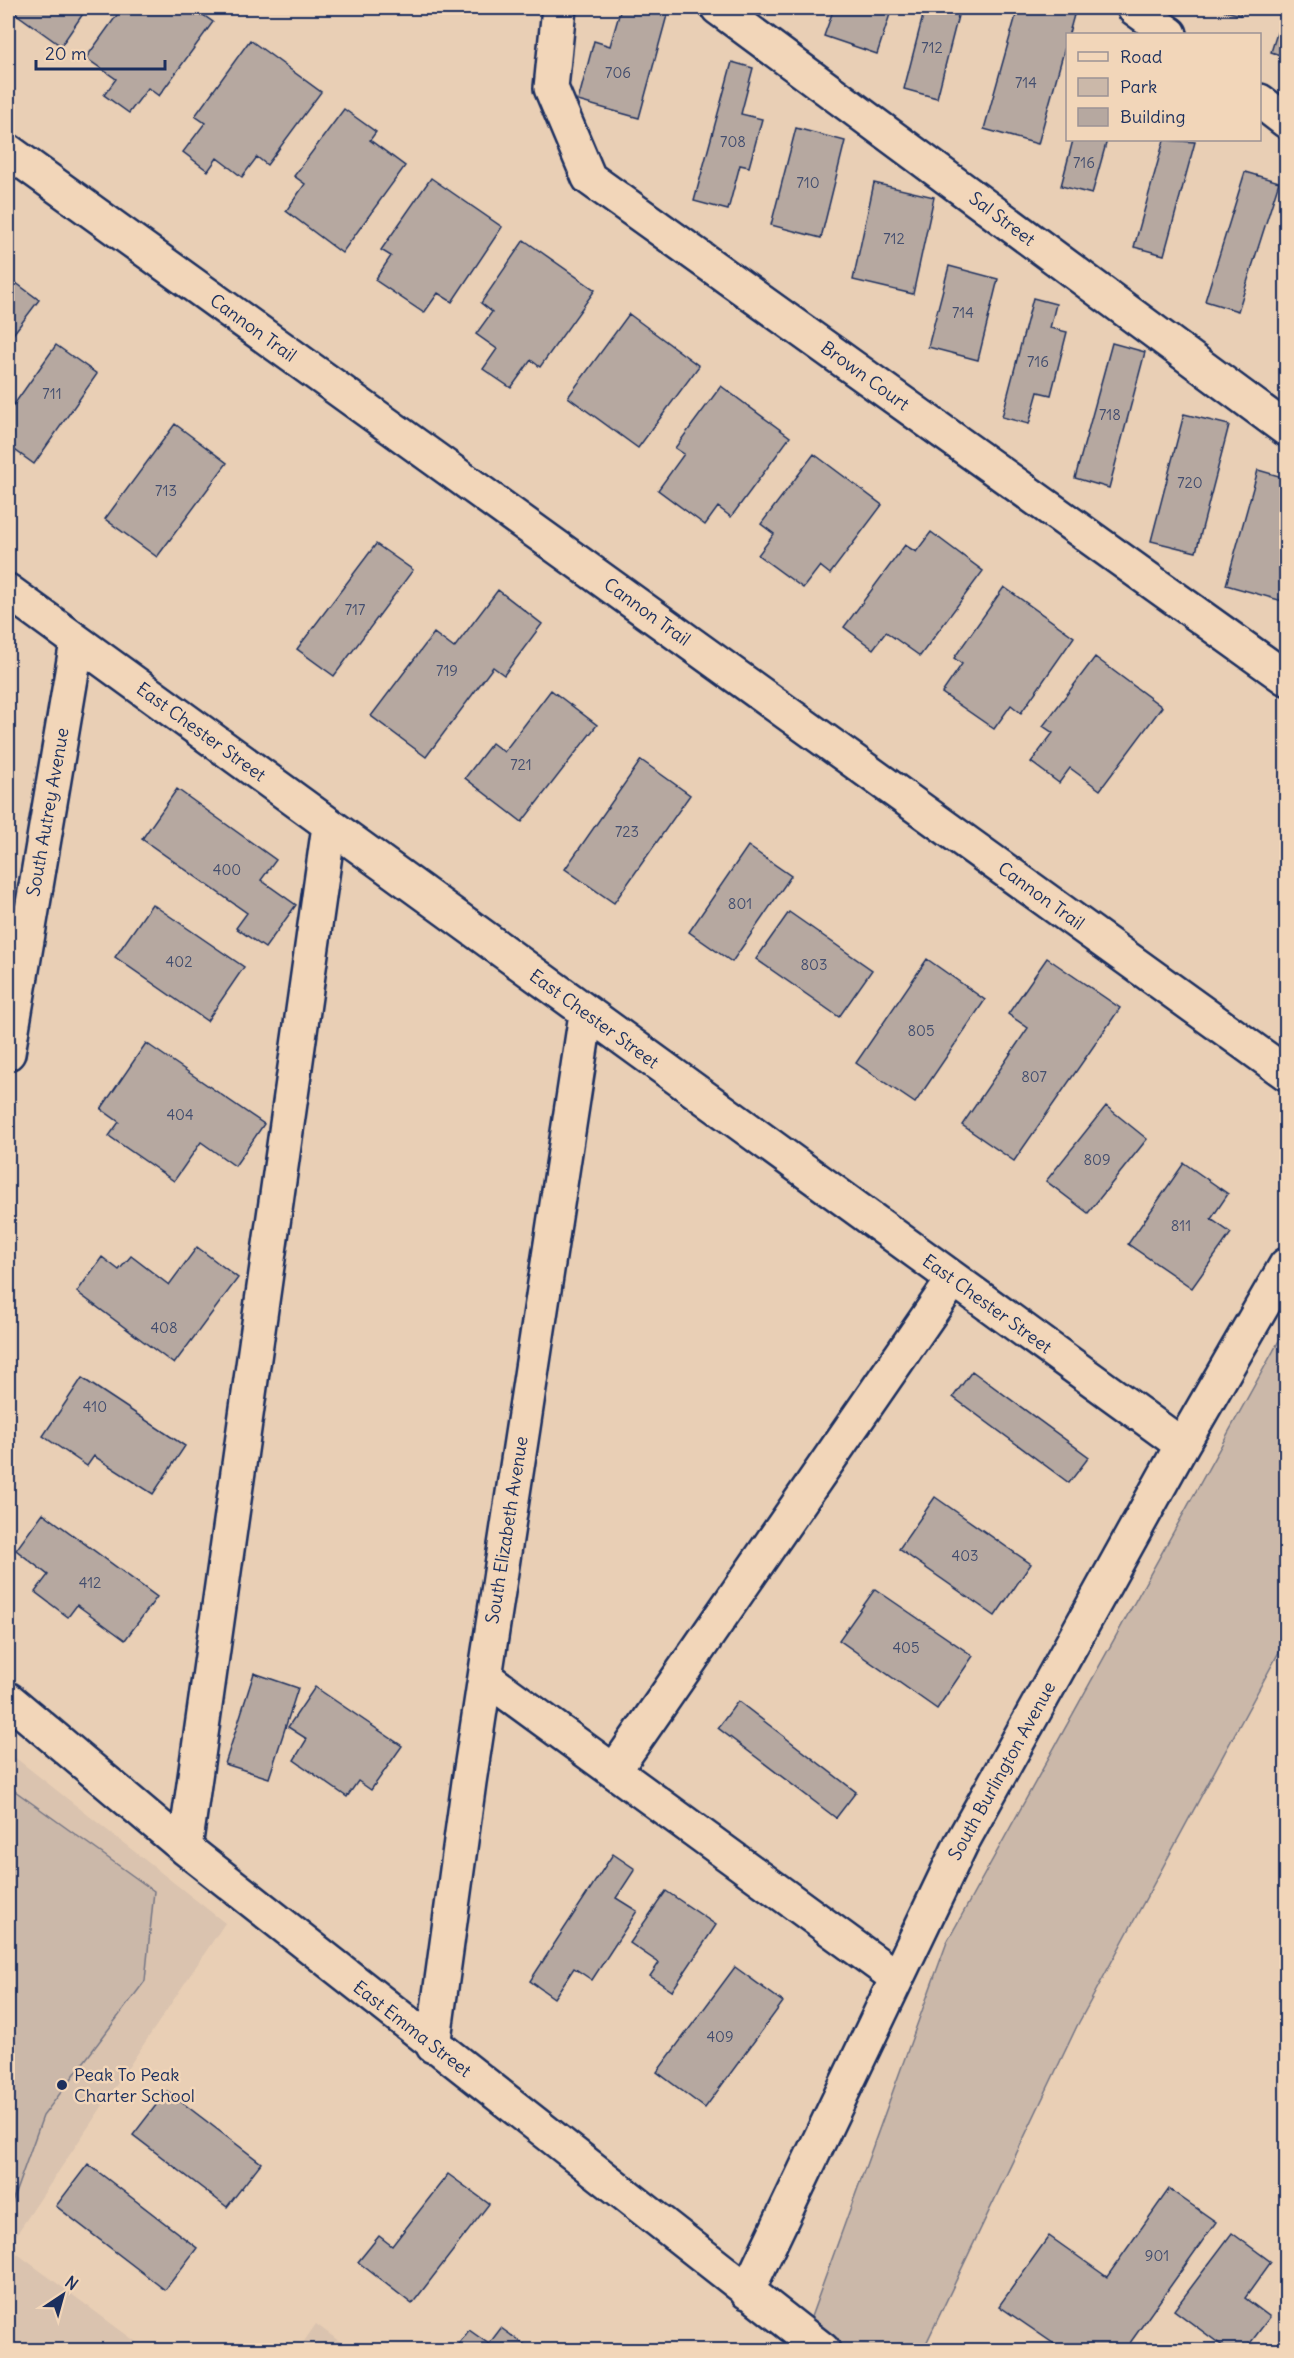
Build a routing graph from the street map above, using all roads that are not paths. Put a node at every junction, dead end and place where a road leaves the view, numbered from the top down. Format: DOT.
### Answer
graph roads {
  1 [pos="559,8"];
  2 [pos="718,8"];
  3 [pos="1134,8"];
  4 [pos="1169,33"];
  5 [pos="1261,102"];
  6 [pos="1287,121"];
  7 [pos="8,151"];
  8 [pos="1287,429"];
  9 [pos="8,591"];
  10 [pos="77,642"];
  11 [pos="1287,678"];
  12 [pos="329,825"];
  13 [pos="586,1014"];
  14 [pos="8,1053"];
  15 [pos="1287,1073"];
  16 [pos="1287,1265"];
  17 [pos="953,1280"];
  18 [pos="1182,1445"];
  19 [pos="485,1677"];
  20 [pos="8,1699"];
  21 [pos="614,1771"];
  22 [pos="185,1848"];
  23 [pos="897,1978"];
  24 [pos="433,2046"];
  25 [pos="747,2292"];
  26 [pos="823,2350"];
  1 -- 11 [label="street, Brown Court"];
  2 -- 8 [label="street, Sal Street"];
  3 -- 4 [label="street"];
  5 -- 6 [label="street"];
  7 -- 15 [label="street, Cannon Trail"];
  9 -- 10 [label="street, East Chester Street"];
  10 -- 12 [label="street, East Chester Street"];
  10 -- 14 [label="street, South Autrey Avenue"];
  12 -- 13 [label="street, East Chester Street"];
  12 -- 22 [label="street"];
  13 -- 17 [label="street, East Chester Street"];
  13 -- 19 [label="street, South Elizabeth Avenue"];
  16 -- 18 [label="street, South Burlington Avenue"];
  17 -- 18 [label="street, East Chester Street"];
  17 -- 21 [label="street"];
  18 -- 23 [label="street, South Burlington Avenue"];
  19 -- 21 [label="street"];
  19 -- 24 [label="street, South Elizabeth Avenue"];
  20 -- 22 [label="street, East Emma Street"];
  21 -- 23 [label="street"];
  22 -- 24 [label="street, East Emma Street"];
  23 -- 25 [label="street, South Burlington Avenue"];
  24 -- 25 [label="street, East Emma Street"];
  25 -- 26 [label="street, East Emma Street"];
}
